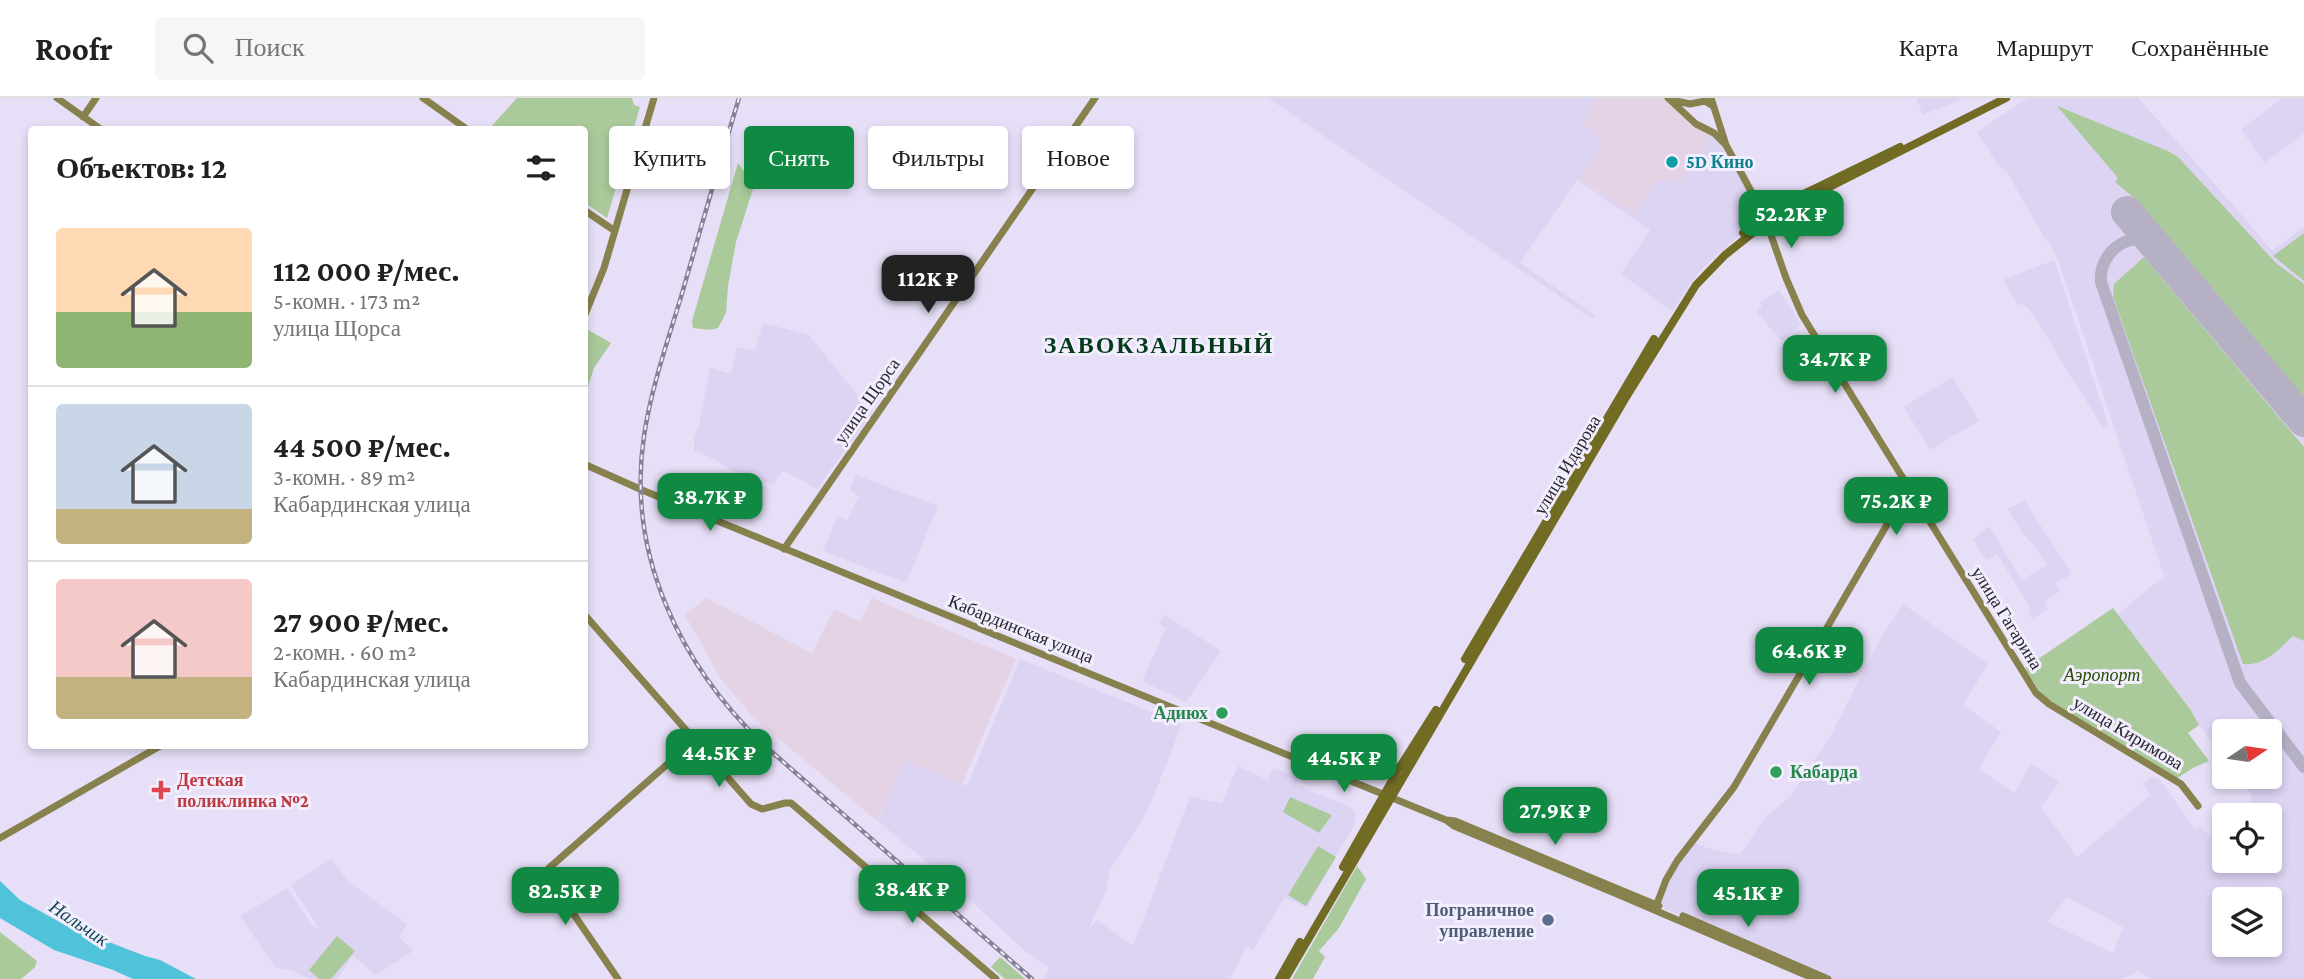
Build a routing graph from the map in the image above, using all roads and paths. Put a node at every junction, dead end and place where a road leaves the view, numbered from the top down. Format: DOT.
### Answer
graph roads {
  1 [pos="58,98"];
  2 [pos="96,98"];
  3 [pos="423,98"];
  4 [pos="654,98"];
  5 [pos="1095,98"];
  6 [pos="1711,98"];
  7 [pos="1995,98"];
  8 [pos="2006,98"];
  9 [pos="1670,99"];
  10 [pos="1698,101"];
  11 [pos="1715,111"];
  12 [pos="83,117"];
  13 [pos="1692,119"];
  14 [pos="96,126"];
  15 [pos="462,126"];
  16 [pos="1701,126"];
  17 [pos="1726,145"];
  18 [pos="588,214"];
  19 [pos="1765,218"];
  20 [pos="615,231"];
  21 [pos="588,308"];
  22 [pos="588,466"];
  23 [pos="1909,487"];
  24 [pos="784,549"];
  25 [pos="588,619"];
  26 [pos="2036,693"];
  27 [pos="695,740"];
  28 [pos="155,749"];
  29 [pos="1388,796"];
  30 [pos="2198,806"];
  31 [pos="0,838"];
  32 [pos="1655,907"];
  33 [pos="618,979"];
  34 [pos="996,979"];
  35 [pos="1279,979"];
  36 [pos="1285,979"];
  37 [pos="1815,979"];
  38 [pos="1828,979"];
  1 -- 12 [label="main road"];
  2 -- 12 [label="main road"];
  3 -- 15 [label="main road"];
  4 -- 20 [label="main road"];
  5 -- 24 [label="main road, улица Щорса"];
  6 -- 11 [label="main road, улица Гагарина"];
  7 -- 19 [label="main road, улица Идарова"];
  8 -- 19 [label="main road, улица Идарова"];
  9 -- 10 [label="main road"];
  9 -- 13 [label="main road"];
  10 -- 11 [label="main road"];
  10 -- 13 [label="main road"];
  11 -- 16 [label="main road"];
  11 -- 17 [label="main road, улица Гагарина"];
  12 -- 14 [label="main road"];
  13 -- 16 [label="main road"];
  16 -- 17 [label="main road"];
  17 -- 19 [label="main road, улица Гагарина"];
  18 -- 20 [label="main road"];
  19 -- 23 [label="main road, улица Гагарина"];
  19 -- 29 [label="main road, улица Идарова"];
  19 -- 29 [label="main road, улица Идарова"];
  20 -- 21 [label="main road"];
  22 -- 24 [label="main road, Кабардинская улица"];
  23 -- 26 [label="main road, улица Гагарина"];
  23 -- 32 [label="main road"];
  24 -- 29 [label="main road, Кабардинская улица"];
  25 -- 27 [label="main road"];
  26 -- 30 [label="main road, улица Киримова"];
  27 -- 33 [label="main road"];
  27 -- 34 [label="main road"];
  28 -- 31 [label="main road"];
  29 -- 32 [label="main road, Кабардинская улица"];
  29 -- 35 [label="main road, улица Идарова"];
  29 -- 36 [label="main road, улица Идарова"];
  32 -- 37 [label="main road, Кабардинская улица"];
  32 -- 38 [label="main road, Кабардинская улица"];
}
